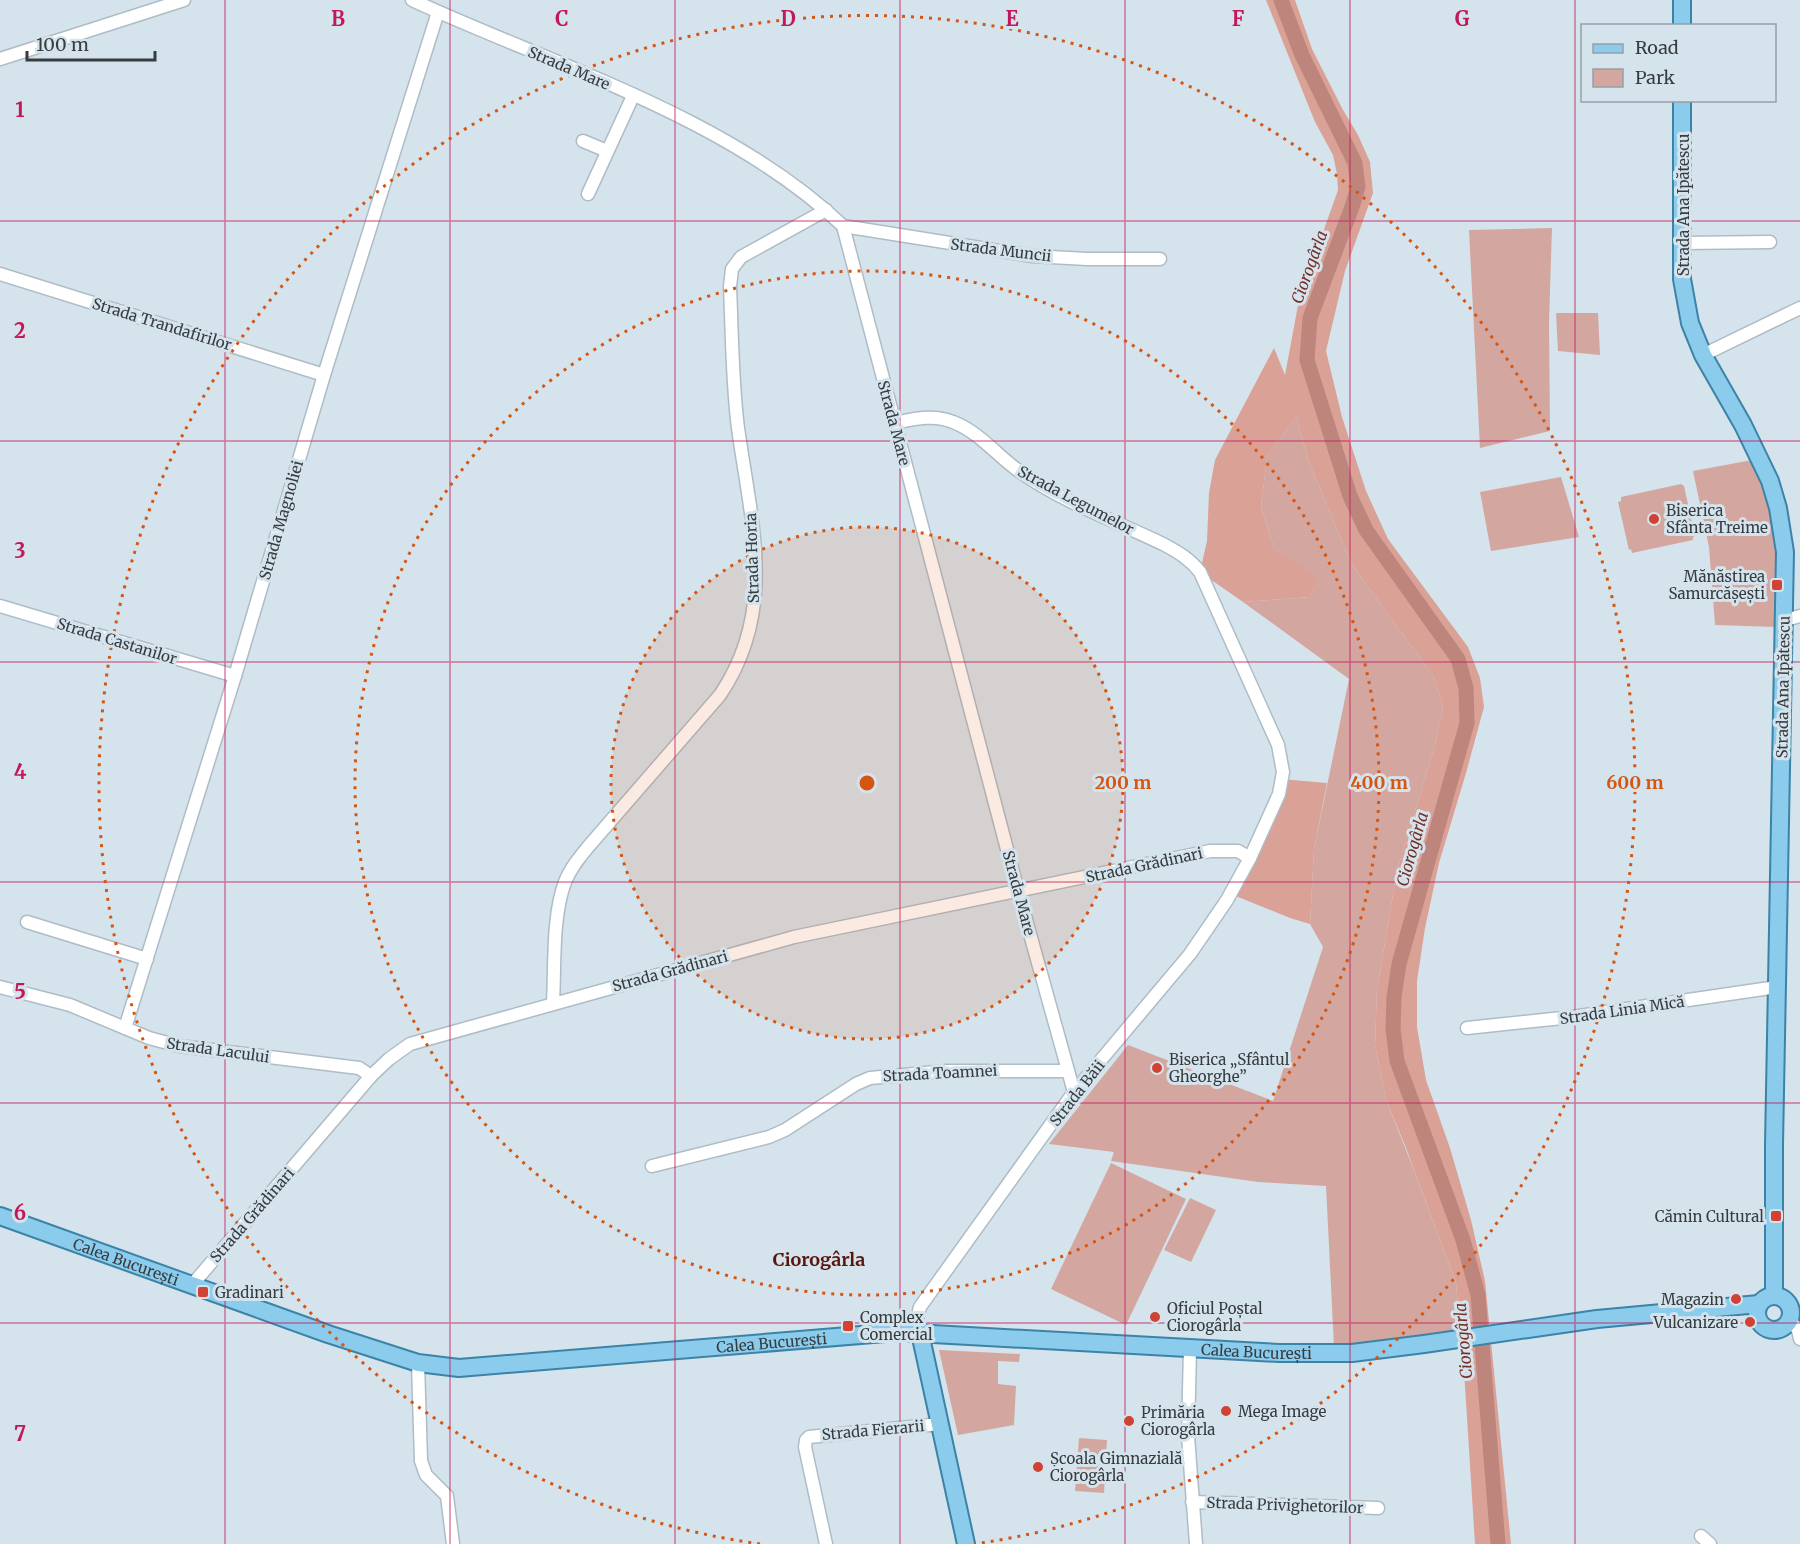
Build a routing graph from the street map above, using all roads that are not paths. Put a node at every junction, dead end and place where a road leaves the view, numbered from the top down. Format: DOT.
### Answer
graph roads {
  1 [pos="184,0"];
  2 [pos="412,0"];
  3 [pos="1682,0"];
  4 [pos="438,12"];
  5 [pos="1682,24"];
  6 [pos="0,58"];
  7 [pos="633,96"];
  8 [pos="1682,102"];
  9 [pos="583,141"];
  10 [pos="607,151"];
  11 [pos="588,194"];
  12 [pos="826,210"];
  13 [pos="843,226"];
  14 [pos="1770,242"];
  15 [pos="1682,243"];
  16 [pos="1160,259"];
  17 [pos="0,274"];
  18 [pos="1800,308"];
  19 [pos="1703,355"];
  20 [pos="324,375"];
  21 [pos="894,423"];
  22 [pos="1193,563"];
  23 [pos="0,606"];
  24 [pos="1792,618"];
  25 [pos="235,676"];
  26 [pos="1250,858"];
  27 [pos="1018,891"];
  28 [pos="27,922"];
  29 [pos="147,958"];
  30 [pos="0,987"];
  31 [pos="1777,987"];
  32 [pos="553,1003"];
  33 [pos="125,1028"];
  34 [pos="1467,1028"];
  35 [pos="1068,1071"];
  36 [pos="371,1076"];
  37 [pos="1074,1092"];
  38 [pos="652,1166"];
  39 [pos="0,1216"];
  40 [pos="192,1285"];
  41 [pos="1782,1309"];
  42 [pos="920,1333"];
  43 [pos="1800,1339"];
  44 [pos="1190,1348"];
  45 [pos="418,1363"];
  46 [pos="940,1424"];
  47 [pos="1192,1503"];
  48 [pos="1378,1508"];
  49 [pos="453,1544"];
  50 [pos="826,1544"];
  51 [pos="966,1544"];
  52 [pos="1196,1544"];
  1 -- 6 [label="street"];
  2 -- 4 [label="street, Strada Mare"];
  3 -- 5 [label="main road"];
  4 -- 7 [label="street, Strada Mare"];
  4 -- 20 [label="street, Strada Magnoliei"];
  7 -- 10 [label="street"];
  7 -- 12 [label="street, Strada Mare"];
  8 -- 15 [label="main road, Strada Ana Ipătescu"];
  9 -- 10 [label="street"];
  10 -- 11 [label="street"];
  12 -- 13 [label="street, Strada Mare"];
  12 -- 32 [label="street, Strada Horia"];
  13 -- 16 [label="street, Strada Muncii"];
  13 -- 21 [label="street, Strada Mare"];
  14 -- 15 [label="street"];
  15 -- 19 [label="main road, Strada Ana Ipătescu"];
  17 -- 20 [label="street, Strada Trandafirilor"];
  18 -- 19 [label="street"];
  19 -- 24 [label="main road, Strada Ana Ipătescu"];
  20 -- 25 [label="street, Strada Magnoliei"];
  21 -- 22 [label="street, Strada Legumelor"];
  21 -- 27 [label="street, Strada Mare"];
  22 -- 26 [label="street, Strada Băii"];
  23 -- 25 [label="street, Strada Castanilor"];
  24 -- 31 [label="main road, Strada Ana Ipătescu"];
  25 -- 29 [label="street, Strada Magnoliei"];
  26 -- 27 [label="street, Strada Grădinari"];
  26 -- 37 [label="street, Strada Băii"];
  27 -- 32 [label="street, Strada Grădinari"];
  27 -- 35 [label="street, Strada Mare"];
  28 -- 29 [label="street"];
  29 -- 33 [label="street, Strada Magnoliei"];
  30 -- 33 [label="street, Strada Lacului"];
  31 -- 34 [label="street, Strada Linia Mică"];
  31 -- 41 [label="main road, Strada Ana Ipătescu"];
  32 -- 36 [label="street, Strada Grădinari"];
  33 -- 36 [label="street, Strada Lacului"];
  35 -- 37 [label="street, Strada Mare"];
  35 -- 38 [label="street, Strada Toamnei"];
  36 -- 40 [label="street, Strada Grădinari"];
  37 -- 42 [label="street, Strada Băii"];
  39 -- 40 [label="main road, Calea București"];
  40 -- 45 [label="main road, Calea București"];
  41 -- 43 [label="street"];
  41 -- 44 [label="main road, Calea București"];
  42 -- 44 [label="main road, Calea București"];
  42 -- 45 [label="main road, Calea București"];
  42 -- 46 [label="main road"];
  44 -- 47 [label="street"];
  45 -- 49 [label="street"];
  46 -- 50 [label="street, Strada Fierarii"];
  46 -- 51 [label="main road"];
  47 -- 48 [label="street, Strada Privighetorilor"];
  47 -- 52 [label="street"];
}
